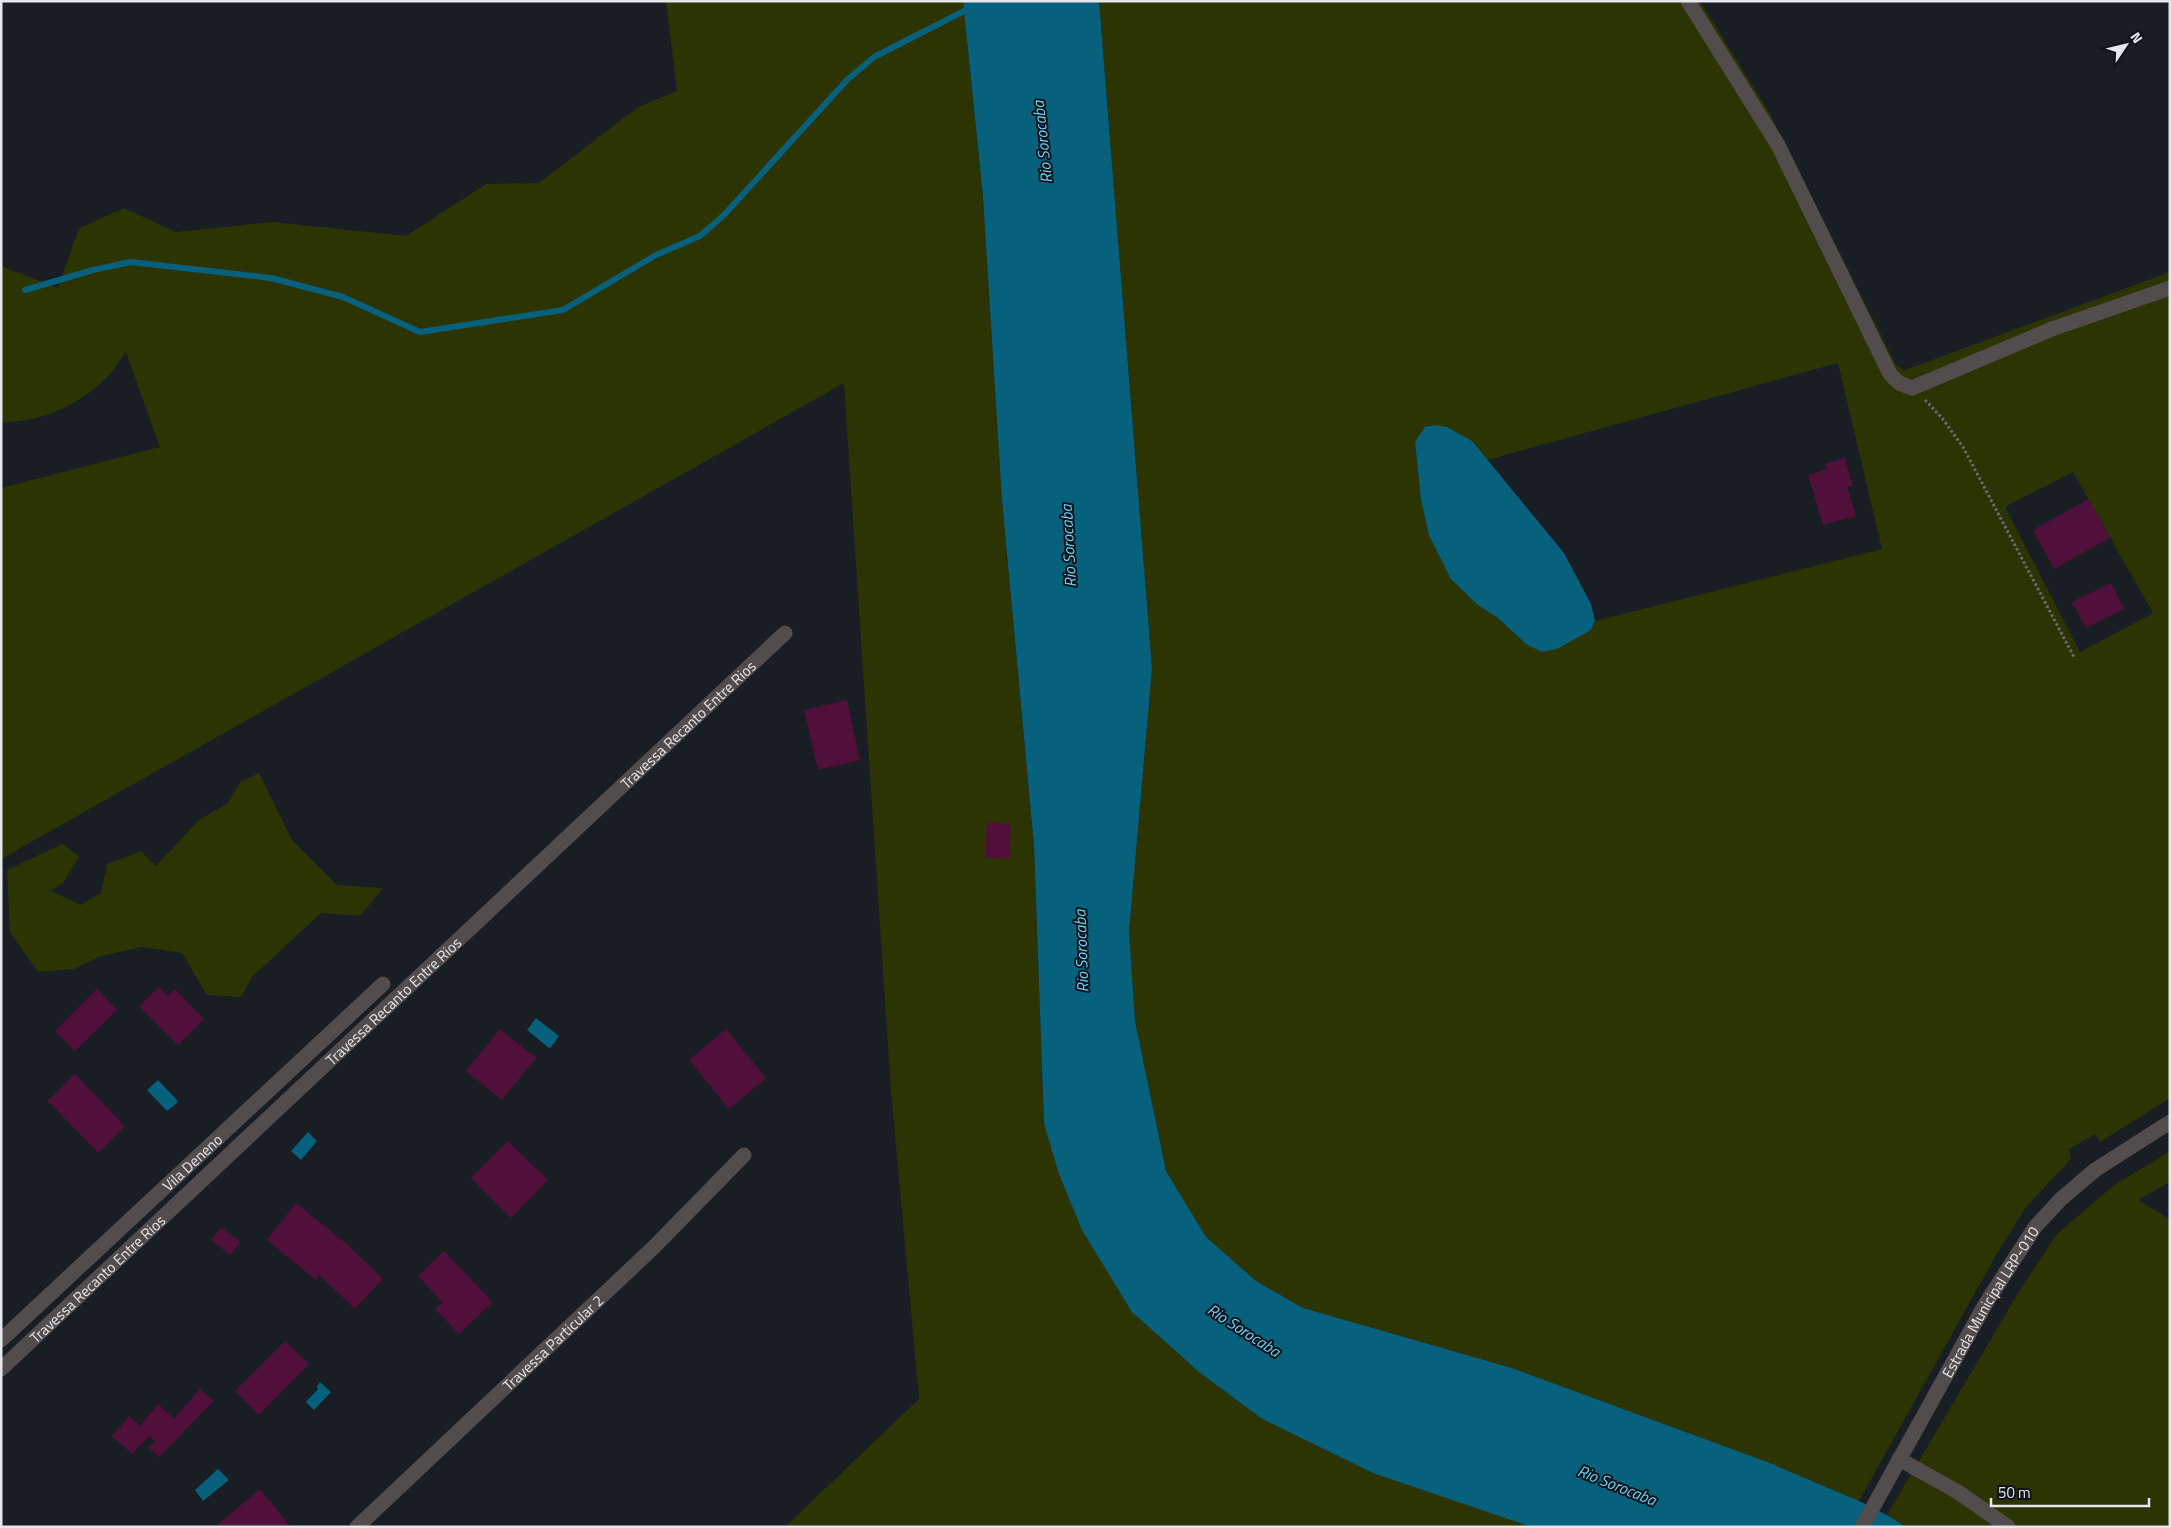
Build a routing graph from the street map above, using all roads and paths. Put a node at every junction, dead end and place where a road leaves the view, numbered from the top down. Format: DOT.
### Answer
graph roads {
  1 [pos="1688,1"];
  2 [pos="2170,288"];
  3 [pos="1912,388"];
  4 [pos="785,633"];
  5 [pos="2074,657"];
  6 [pos="383,984"];
  7 [pos="2170,1122"];
  8 [pos="744,1155"];
  9 [pos="1,1340"];
  10 [pos="1,1369"];
  11 [pos="1899,1459"];
  12 [pos="357,1527"];
  13 [pos="1862,1527"];
  14 [pos="2008,1527"];
  1 -- 3 [label="street"];
  2 -- 3 [label="street"];
  3 -- 5 [label="path"];
  4 -- 10 [label="street, Travessa Recanto Entre Rios"];
  6 -- 9 [label="street, Vila Deneno"];
  7 -- 11 [label="street, Estrada Municipal LRP-010"];
  8 -- 12 [label="street, Travessa Particular 2"];
  11 -- 13 [label="street, Estrada Municipal LRP-010"];
  11 -- 14 [label="street"];
}
